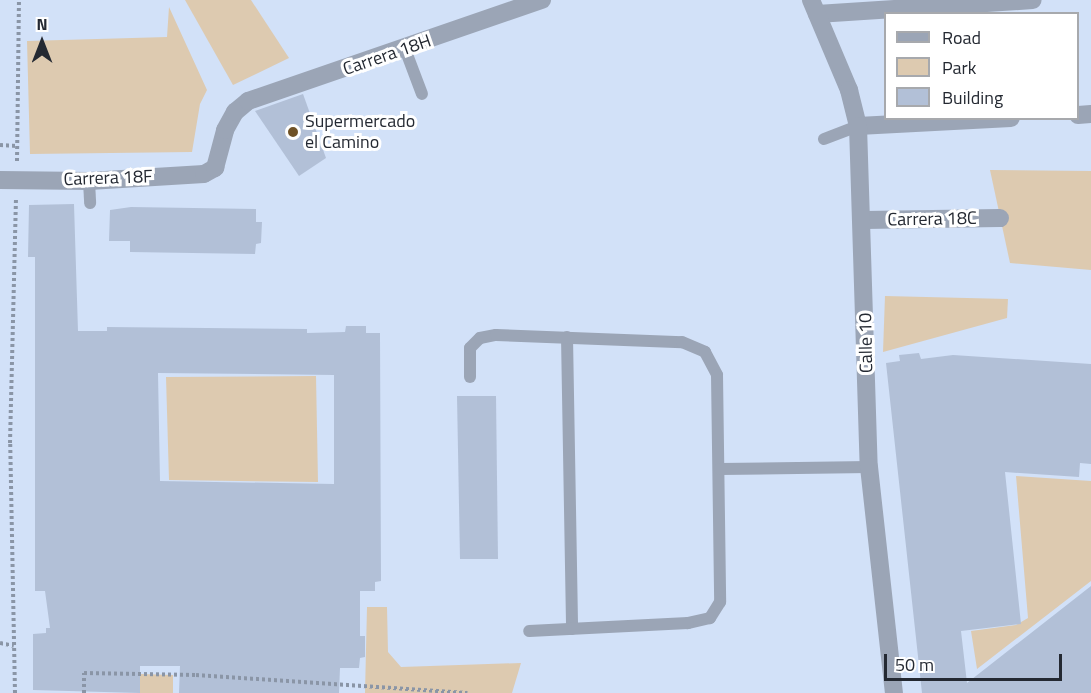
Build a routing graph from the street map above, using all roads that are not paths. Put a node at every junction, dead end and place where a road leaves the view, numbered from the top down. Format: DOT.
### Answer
graph roads {
  1 [pos="542,0"];
  2 [pos="1033,0"];
  3 [pos="814,7"];
  4 [pos="405,49"];
  5 [pos="422,93"];
  6 [pos="973,120"];
  7 [pos="858,126"];
  8 [pos="824,139"];
  9 [pos="215,168"];
  10 [pos="8,180"];
  11 [pos="89,181"];
  12 [pos="90,203"];
  13 [pos="1000,218"];
  14 [pos="864,220"];
  15 [pos="567,337"];
  16 [pos="470,377"];
  17 [pos="869,467"];
  18 [pos="720,469"];
  19 [pos="572,629"];
  20 [pos="529,631"];
  21 [pos="894,693"];
  1 -- 4 [label="street, Carrera 18H"];
  2 -- 3 [label="street"];
  3 -- 7 [label="street, Calle 10"];
  4 -- 5 [label="lane"];
  4 -- 9 [label="street, Carrera 18H"];
  6 -- 7 [label="street"];
  7 -- 8 [label="lane"];
  7 -- 14 [label="street, Calle 10"];
  9 -- 11 [label="street, Carrera 18F"];
  10 -- 11 [label="street, Carrera 18F"];
  11 -- 12 [label="lane"];
  13 -- 14 [label="street, Carrera 18C"];
  14 -- 17 [label="street, Calle 10"];
  15 -- 16 [label="lane"];
  15 -- 18 [label="lane"];
  15 -- 19 [label="lane"];
  17 -- 18 [label="lane"];
  17 -- 21 [label="street, Calle 10"];
  18 -- 19 [label="lane"];
  19 -- 20 [label="lane"];
}
